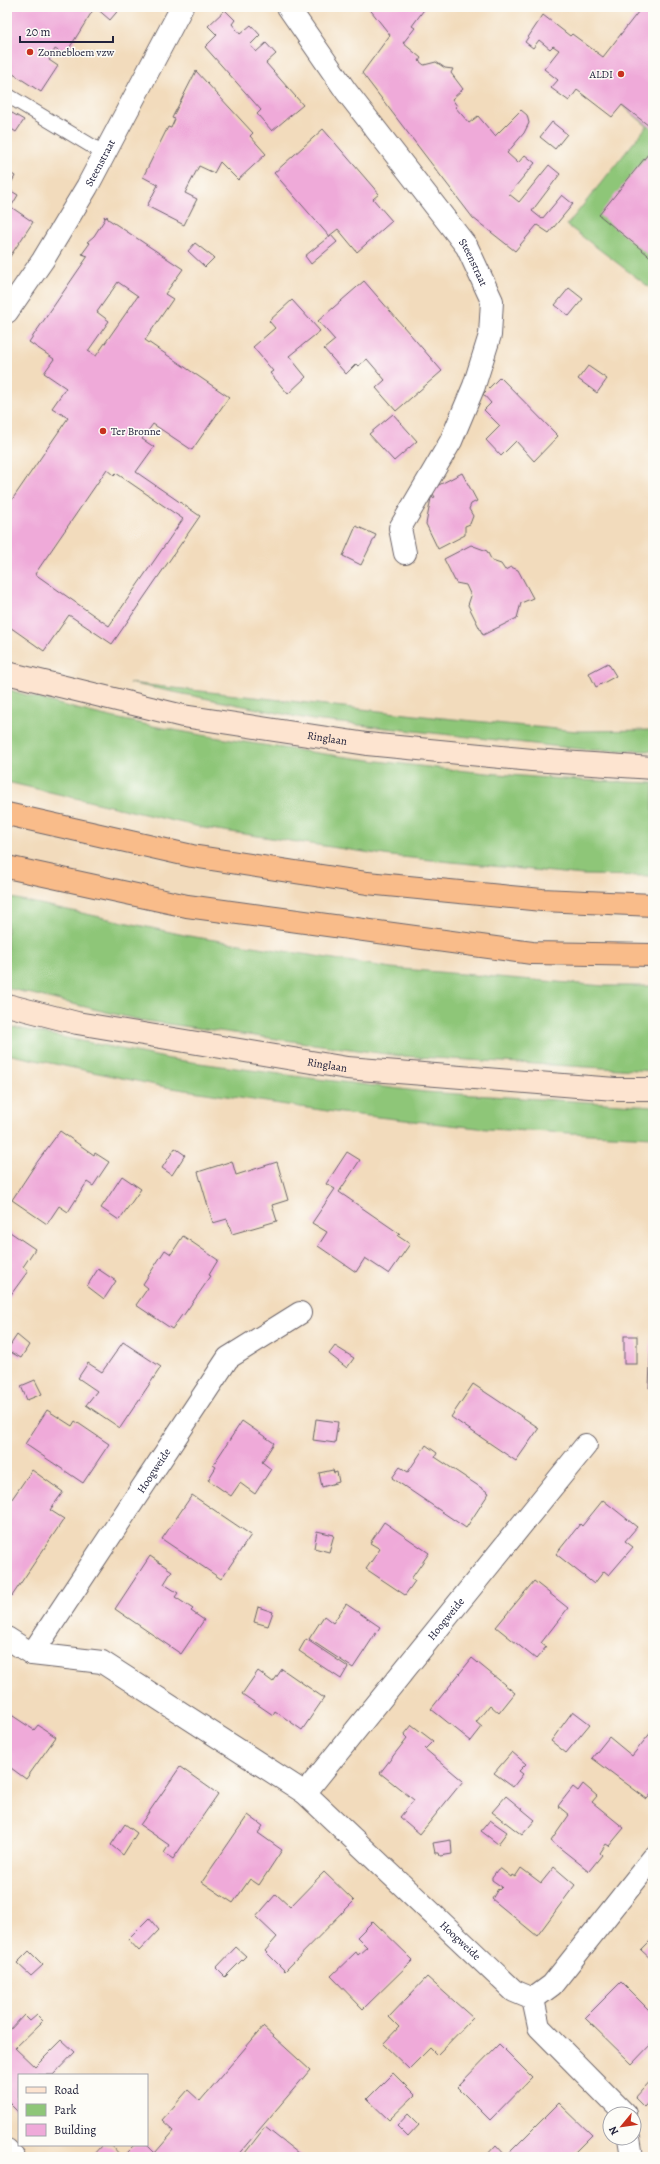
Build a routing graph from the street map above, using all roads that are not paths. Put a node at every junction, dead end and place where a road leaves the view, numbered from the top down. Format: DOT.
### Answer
graph roads {
  1 [pos="182,7"];
  2 [pos="288,7"];
  3 [pos="7,95"];
  4 [pos="105,154"];
  5 [pos="7,312"];
  6 [pos="405,553"];
  7 [pos="7,673"];
  8 [pos="653,768"];
  9 [pos="7,814"];
  10 [pos="7,866"];
  11 [pos="653,905"];
  12 [pos="653,955"];
  13 [pos="7,1005"];
  14 [pos="653,1089"];
  15 [pos="300,1313"];
  16 [pos="586,1445"];
  17 [pos="7,1638"];
  18 [pos="32,1654"];
  19 [pos="305,1793"];
  20 [pos="653,1858"];
  21 [pos="533,1999"];
  22 [pos="617,2106"];
  23 [pos="630,2146"];
  24 [pos="7,2150"];
  25 [pos="14,2157"];
  26 [pos="632,2157"];
  1 -- 4 [label="street, Steenstraat"];
  2 -- 6 [label="street, Steenstraat"];
  3 -- 4 [label="lane"];
  4 -- 5 [label="street, Steenstraat"];
  7 -- 8 [label="main road, Ringlaan"];
  9 -- 11 [label="highway"];
  10 -- 12 [label="highway"];
  13 -- 14 [label="main road, Ringlaan"];
  15 -- 18 [label="street, Hoogweide"];
  16 -- 19 [label="street, Hoogweide"];
  17 -- 18 [label="street, Hoogweide"];
  18 -- 19 [label="street, Hoogweide"];
  19 -- 21 [label="street, Hoogweide"];
  20 -- 21 [label="street"];
  21 -- 22 [label="street"];
  23 -- 26 [label="street"];
  24 -- 25 [label="street"];
}
